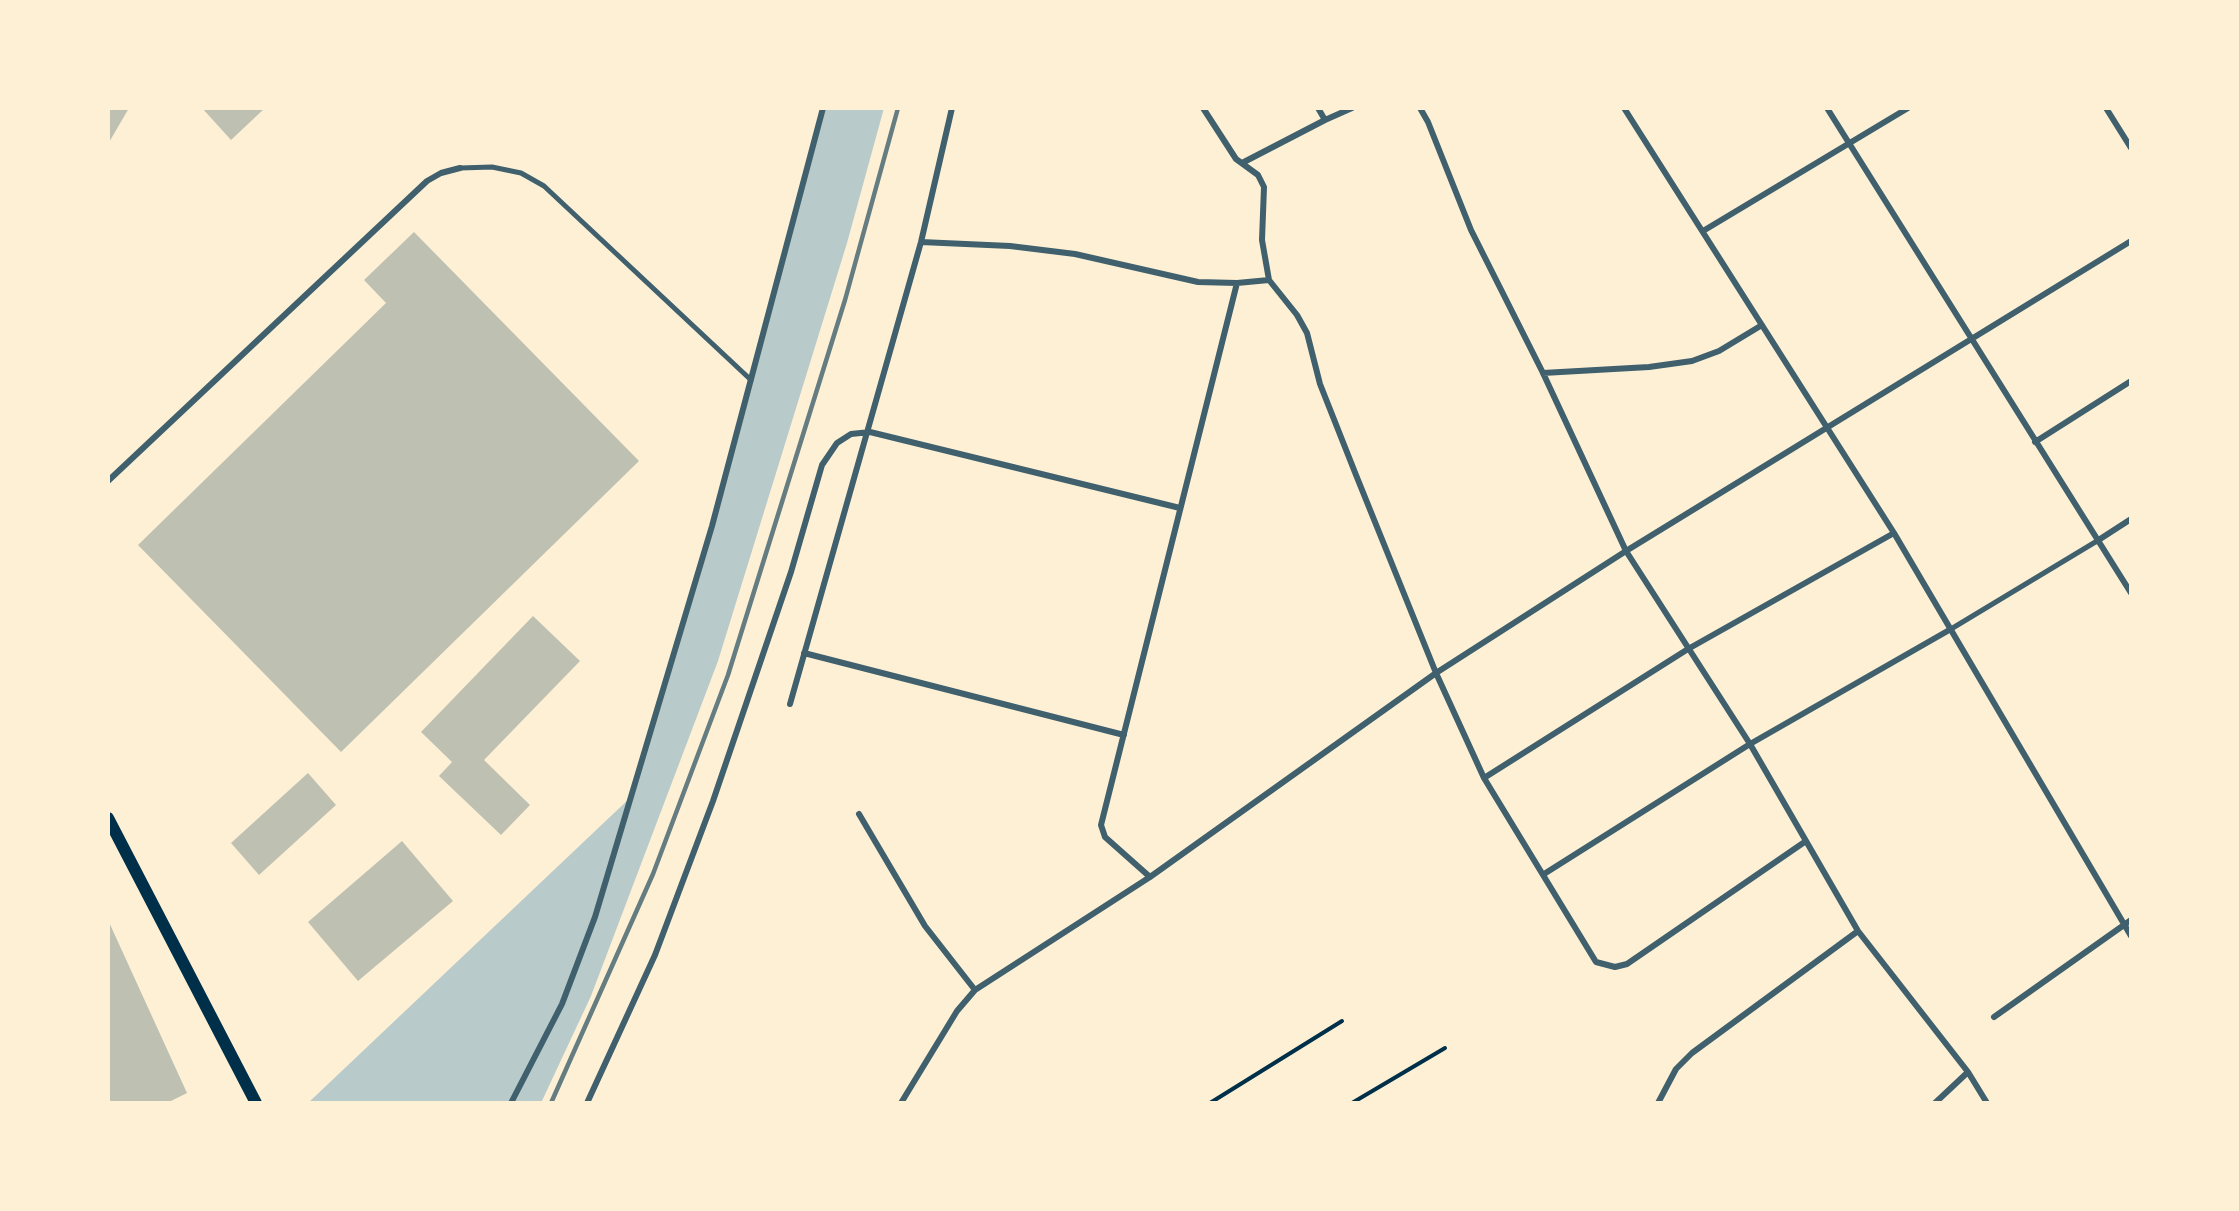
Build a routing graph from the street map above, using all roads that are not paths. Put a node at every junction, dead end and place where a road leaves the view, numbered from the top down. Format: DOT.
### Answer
graph roads {
  1 [pos="823,108"];
  2 [pos="952,108"];
  3 [pos="1203,108"];
  4 [pos="1318,108"];
  5 [pos="1352,108"];
  6 [pos="1420,108"];
  7 [pos="1624,108"];
  8 [pos="1827,108"];
  9 [pos="1908,108"];
  10 [pos="2106,108"];
  11 [pos="1325,120"];
  12 [pos="1849,142"];
  13 [pos="2131,148"];
  14 [pos="1242,163"];
  15 [pos="460,168"];
  16 [pos="1703,231"];
  17 [pos="2131,241"];
  18 [pos="921,242"];
  19 [pos="1269,280"];
  20 [pos="1237,283"];
  21 [pos="1762,325"];
  22 [pos="1971,338"];
  23 [pos="1543,372"];
  24 [pos="752,380"];
  25 [pos="2131,381"];
  26 [pos="1827,427"];
  27 [pos="870,432"];
  28 [pos="2035,442"];
  29 [pos="108,481"];
  30 [pos="1180,508"];
  31 [pos="2131,519"];
  32 [pos="1894,533"];
  33 [pos="2097,541"];
  34 [pos="1626,551"];
  35 [pos="2131,593"];
  36 [pos="1951,629"];
  37 [pos="1689,649"];
  38 [pos="804,653"];
  39 [pos="1436,673"];
  40 [pos="790,704"];
  41 [pos="1124,735"];
  42 [pos="1749,744"];
  43 [pos="1484,778"];
  44 [pos="860,814"];
  45 [pos="108,818"];
  46 [pos="1806,841"];
  47 [pos="1544,874"];
  48 [pos="1150,877"];
  49 [pos="2131,920"];
  50 [pos="2124,925"];
  51 [pos="1858,931"];
  52 [pos="2131,936"];
  53 [pos="975,990"];
  54 [pos="1994,1017"];
  55 [pos="1968,1072"];
  56 [pos="256,1103"];
  57 [pos="511,1103"];
  58 [pos="588,1103"];
  59 [pos="901,1103"];
  60 [pos="1658,1103"];
  61 [pos="1935,1103"];
  62 [pos="1988,1103"];
  1 -- 24 [label="street"];
  2 -- 18 [label="street"];
  3 -- 14 [label="street"];
  4 -- 11 [label="street"];
  5 -- 11 [label="street"];
  6 -- 23 [label="street"];
  7 -- 16 [label="street"];
  8 -- 12 [label="street"];
  9 -- 12 [label="street"];
  10 -- 13 [label="street"];
  11 -- 14 [label="street"];
  12 -- 16 [label="street"];
  12 -- 22 [label="street"];
  14 -- 19 [label="street"];
  15 -- 24 [label="street"];
  15 -- 29 [label="street"];
  16 -- 21 [label="street"];
  17 -- 22 [label="street"];
  18 -- 20 [label="street"];
  18 -- 27 [label="street"];
  19 -- 20 [label="street"];
  19 -- 39 [label="street"];
  20 -- 30 [label="street"];
  21 -- 23 [label="street"];
  21 -- 26 [label="street"];
  22 -- 26 [label="street"];
  22 -- 28 [label="street"];
  23 -- 34 [label="street"];
  24 -- 57 [label="street"];
  25 -- 28 [label="street"];
  26 -- 32 [label="street"];
  26 -- 34 [label="street"];
  27 -- 30 [label="street"];
  27 -- 38 [label="street"];
  27 -- 58 [label="street"];
  28 -- 33 [label="street"];
  30 -- 41 [label="street"];
  31 -- 33 [label="street"];
  32 -- 36 [label="street"];
  32 -- 37 [label="street"];
  33 -- 35 [label="street"];
  33 -- 36 [label="street"];
  34 -- 37 [label="street"];
  34 -- 39 [label="street"];
  36 -- 42 [label="street"];
  36 -- 50 [label="street"];
  37 -- 42 [label="street"];
  37 -- 43 [label="street"];
  38 -- 40 [label="street"];
  38 -- 41 [label="street"];
  39 -- 43 [label="street"];
  39 -- 48 [label="street"];
  41 -- 48 [label="street"];
  42 -- 46 [label="street"];
  42 -- 47 [label="street"];
  43 -- 47 [label="street"];
  44 -- 53 [label="street"];
  45 -- 56 [label="main road"];
  46 -- 47 [label="street"];
  46 -- 51 [label="street"];
  48 -- 53 [label="street"];
  49 -- 50 [label="street"];
  50 -- 52 [label="street"];
  50 -- 54 [label="street"];
  51 -- 55 [label="street"];
  51 -- 60 [label="street"];
  53 -- 59 [label="street"];
  55 -- 61 [label="street"];
  55 -- 62 [label="street"];
}
